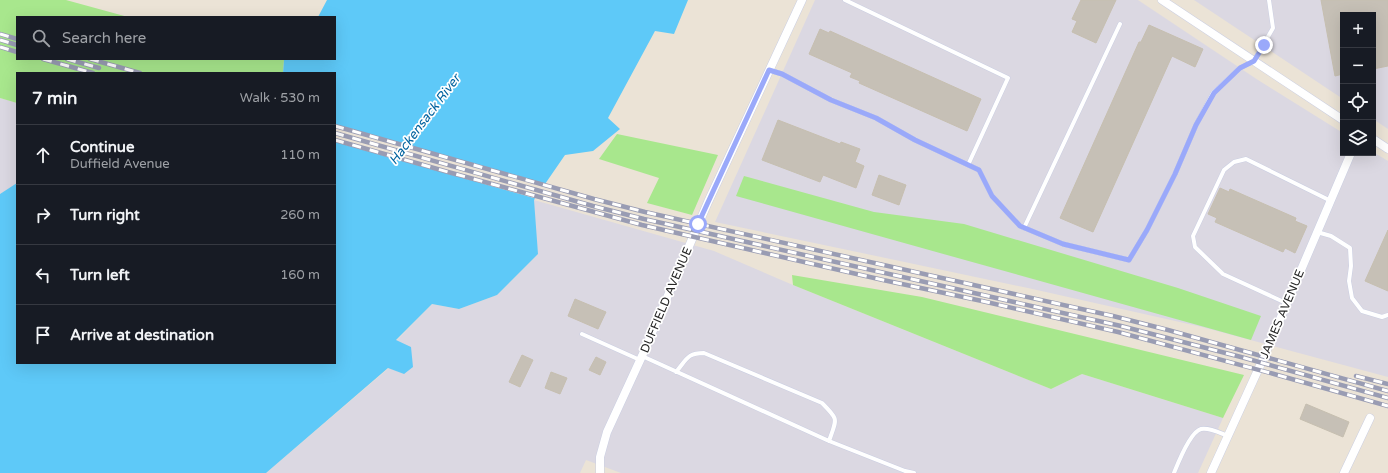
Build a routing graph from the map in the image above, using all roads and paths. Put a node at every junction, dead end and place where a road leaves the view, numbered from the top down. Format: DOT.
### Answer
graph roads {
  1 [pos="802,0"];
  2 [pos="845,0"];
  3 [pos="1162,0"];
  4 [pos="1269,0"];
  5 [pos="1120,24"];
  6 [pos="1254,61"];
  7 [pos="769,70"];
  8 [pos="1340,118"];
  9 [pos="1376,141"];
  10 [pos="1388,148"];
  11 [pos="1350,156"];
  12 [pos="968,165"];
  13 [pos="1331,201"];
  14 [pos="1024,228"];
  15 [pos="1317,232"];
  16 [pos="1287,303"];
  17 [pos="1388,315"];
  18 [pos="582,334"];
  19 [pos="641,358"];
  20 [pos="676,372"];
  21 [pos="1370,418"];
  22 [pos="1228,436"];
  23 [pos="829,441"];
  24 [pos="905,472"];
  25 [pos="600,473"];
  26 [pos="914,473"];
  27 [pos="1174,473"];
  28 [pos="1211,473"];
  29 [pos="1344,473"];
  1 -- 7 [label="street, DUFFIELD AVENUE"];
  2 -- 12 [label="lane"];
  3 -- 6 [label="street"];
  4 -- 6 [label="lane"];
  5 -- 14 [label="lane"];
  6 -- 8 [label="street"];
  6 -- 14 [label="lane"];
  7 -- 12 [label="lane"];
  7 -- 19 [label="street, DUFFIELD AVENUE"];
  9 -- 10 [label="street"];
  11 -- 13 [label="street, JAMES AVENUE"];
  12 -- 14 [label="lane"];
  13 -- 15 [label="street, JAMES AVENUE"];
  13 -- 16 [label="lane"];
  15 -- 16 [label="street, JAMES AVENUE"];
  15 -- 17 [label="lane"];
  16 -- 22 [label="street, JAMES AVENUE"];
  18 -- 19 [label="lane"];
  19 -- 20 [label="lane"];
  19 -- 25 [label="street, DUFFIELD AVENUE"];
  20 -- 23 [label="lane"];
  20 -- 23 [label="lane"];
  21 -- 29 [label="street"];
  22 -- 27 [label="lane"];
  22 -- 28 [label="street, JAMES AVENUE"];
  23 -- 24 [label="lane"];
  24 -- 26 [label="lane"];
}
